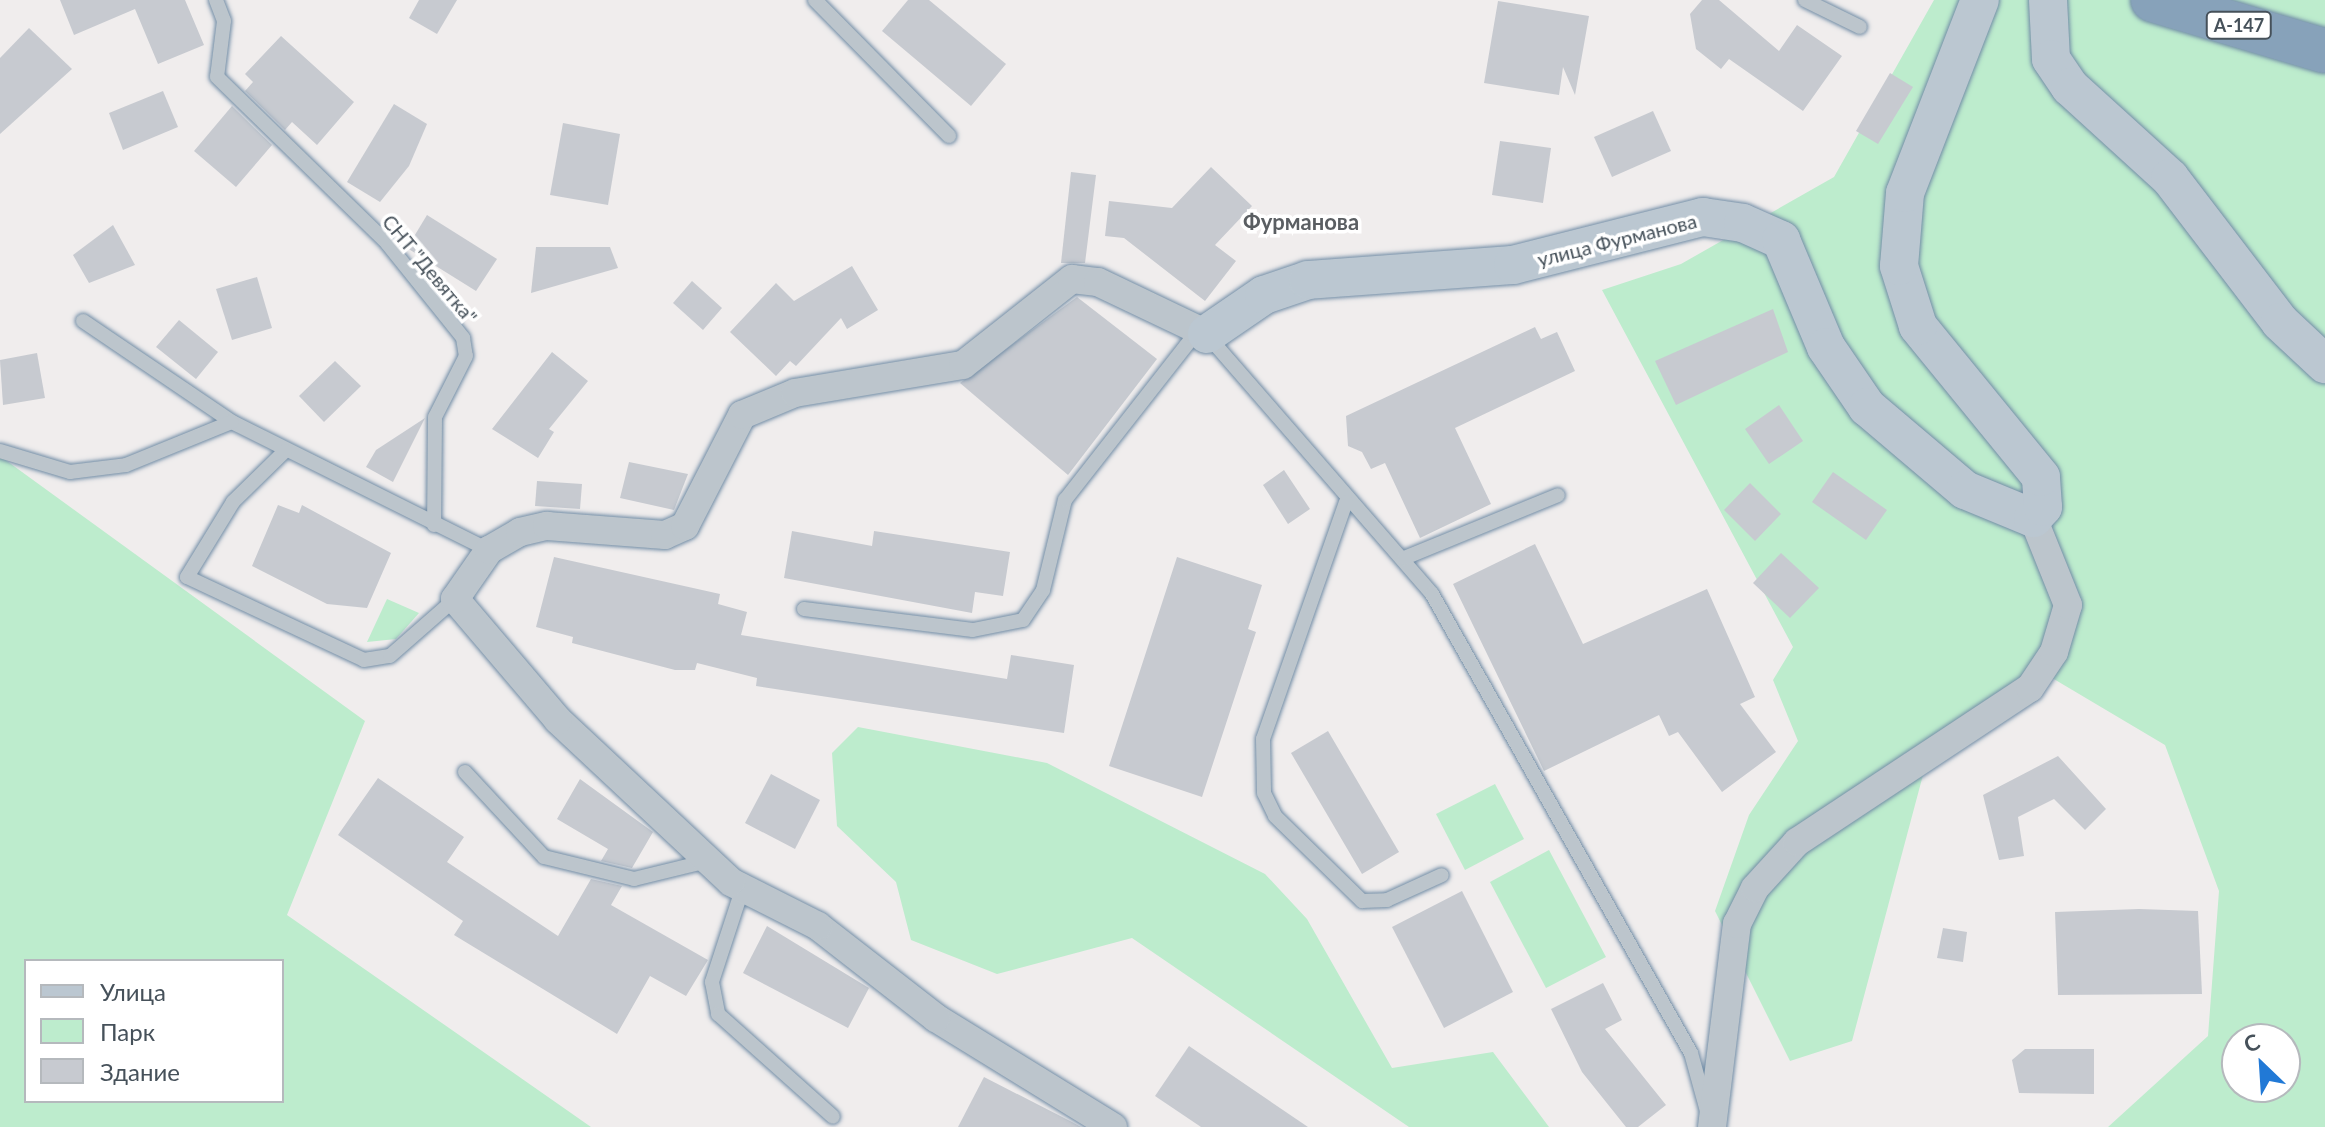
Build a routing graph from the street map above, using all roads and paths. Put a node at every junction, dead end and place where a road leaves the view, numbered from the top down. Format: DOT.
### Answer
graph roads {
  1 [pos="216,0"];
  2 [pos="815,0"];
  3 [pos="1805,0"];
  4 [pos="1980,0"];
  5 [pos="2048,0"];
  6 [pos="2153,0"];
  7 [pos="1860,27"];
  8 [pos="2325,51"];
  9 [pos="949,136"];
  10 [pos="83,321"];
  11 [pos="1201,333"];
  12 [pos="2325,364"];
  13 [pos="232,422"];
  14 [pos="0,451"];
  15 [pos="285,451"];
  16 [pos="1558,495"];
  17 [pos="1346,502"];
  18 [pos="2033,518"];
  19 [pos="434,525"];
  20 [pos="489,550"];
  21 [pos="1404,558"];
  22 [pos="455,599"];
  23 [pos="804,609"];
  24 [pos="465,772"];
  25 [pos="708,861"];
  26 [pos="1442,875"];
  27 [pos="742,890"];
  28 [pos="833,1117"];
  29 [pos="1113,1127"];
  30 [pos="1712,1127"];
  1 -- 19 [label="lane, СНТ \"Девятка\""];
  2 -- 9 [label="lane"];
  3 -- 7 [label="lane"];
  4 -- 18 [label="street"];
  5 -- 12 [label="street"];
  6 -- 8 [label="highway, А-147"];
  10 -- 13 [label="lane"];
  11 -- 17 [label="lane"];
  11 -- 18 [label="street, улица Фурманова"];
  11 -- 20 [label="street"];
  11 -- 23 [label="lane"];
  13 -- 14 [label="lane"];
  13 -- 15 [label="lane"];
  15 -- 19 [label="lane"];
  15 -- 22 [label="lane"];
  16 -- 21 [label="lane"];
  17 -- 21 [label="lane"];
  17 -- 26 [label="lane"];
  18 -- 30 [label="street"];
  19 -- 20 [label="lane"];
  20 -- 22 [label="street"];
  21 -- 30 [label="lane"];
  22 -- 25 [label="street"];
  24 -- 25 [label="lane"];
  25 -- 27 [label="street"];
  27 -- 28 [label="lane"];
  27 -- 29 [label="street"];
}
